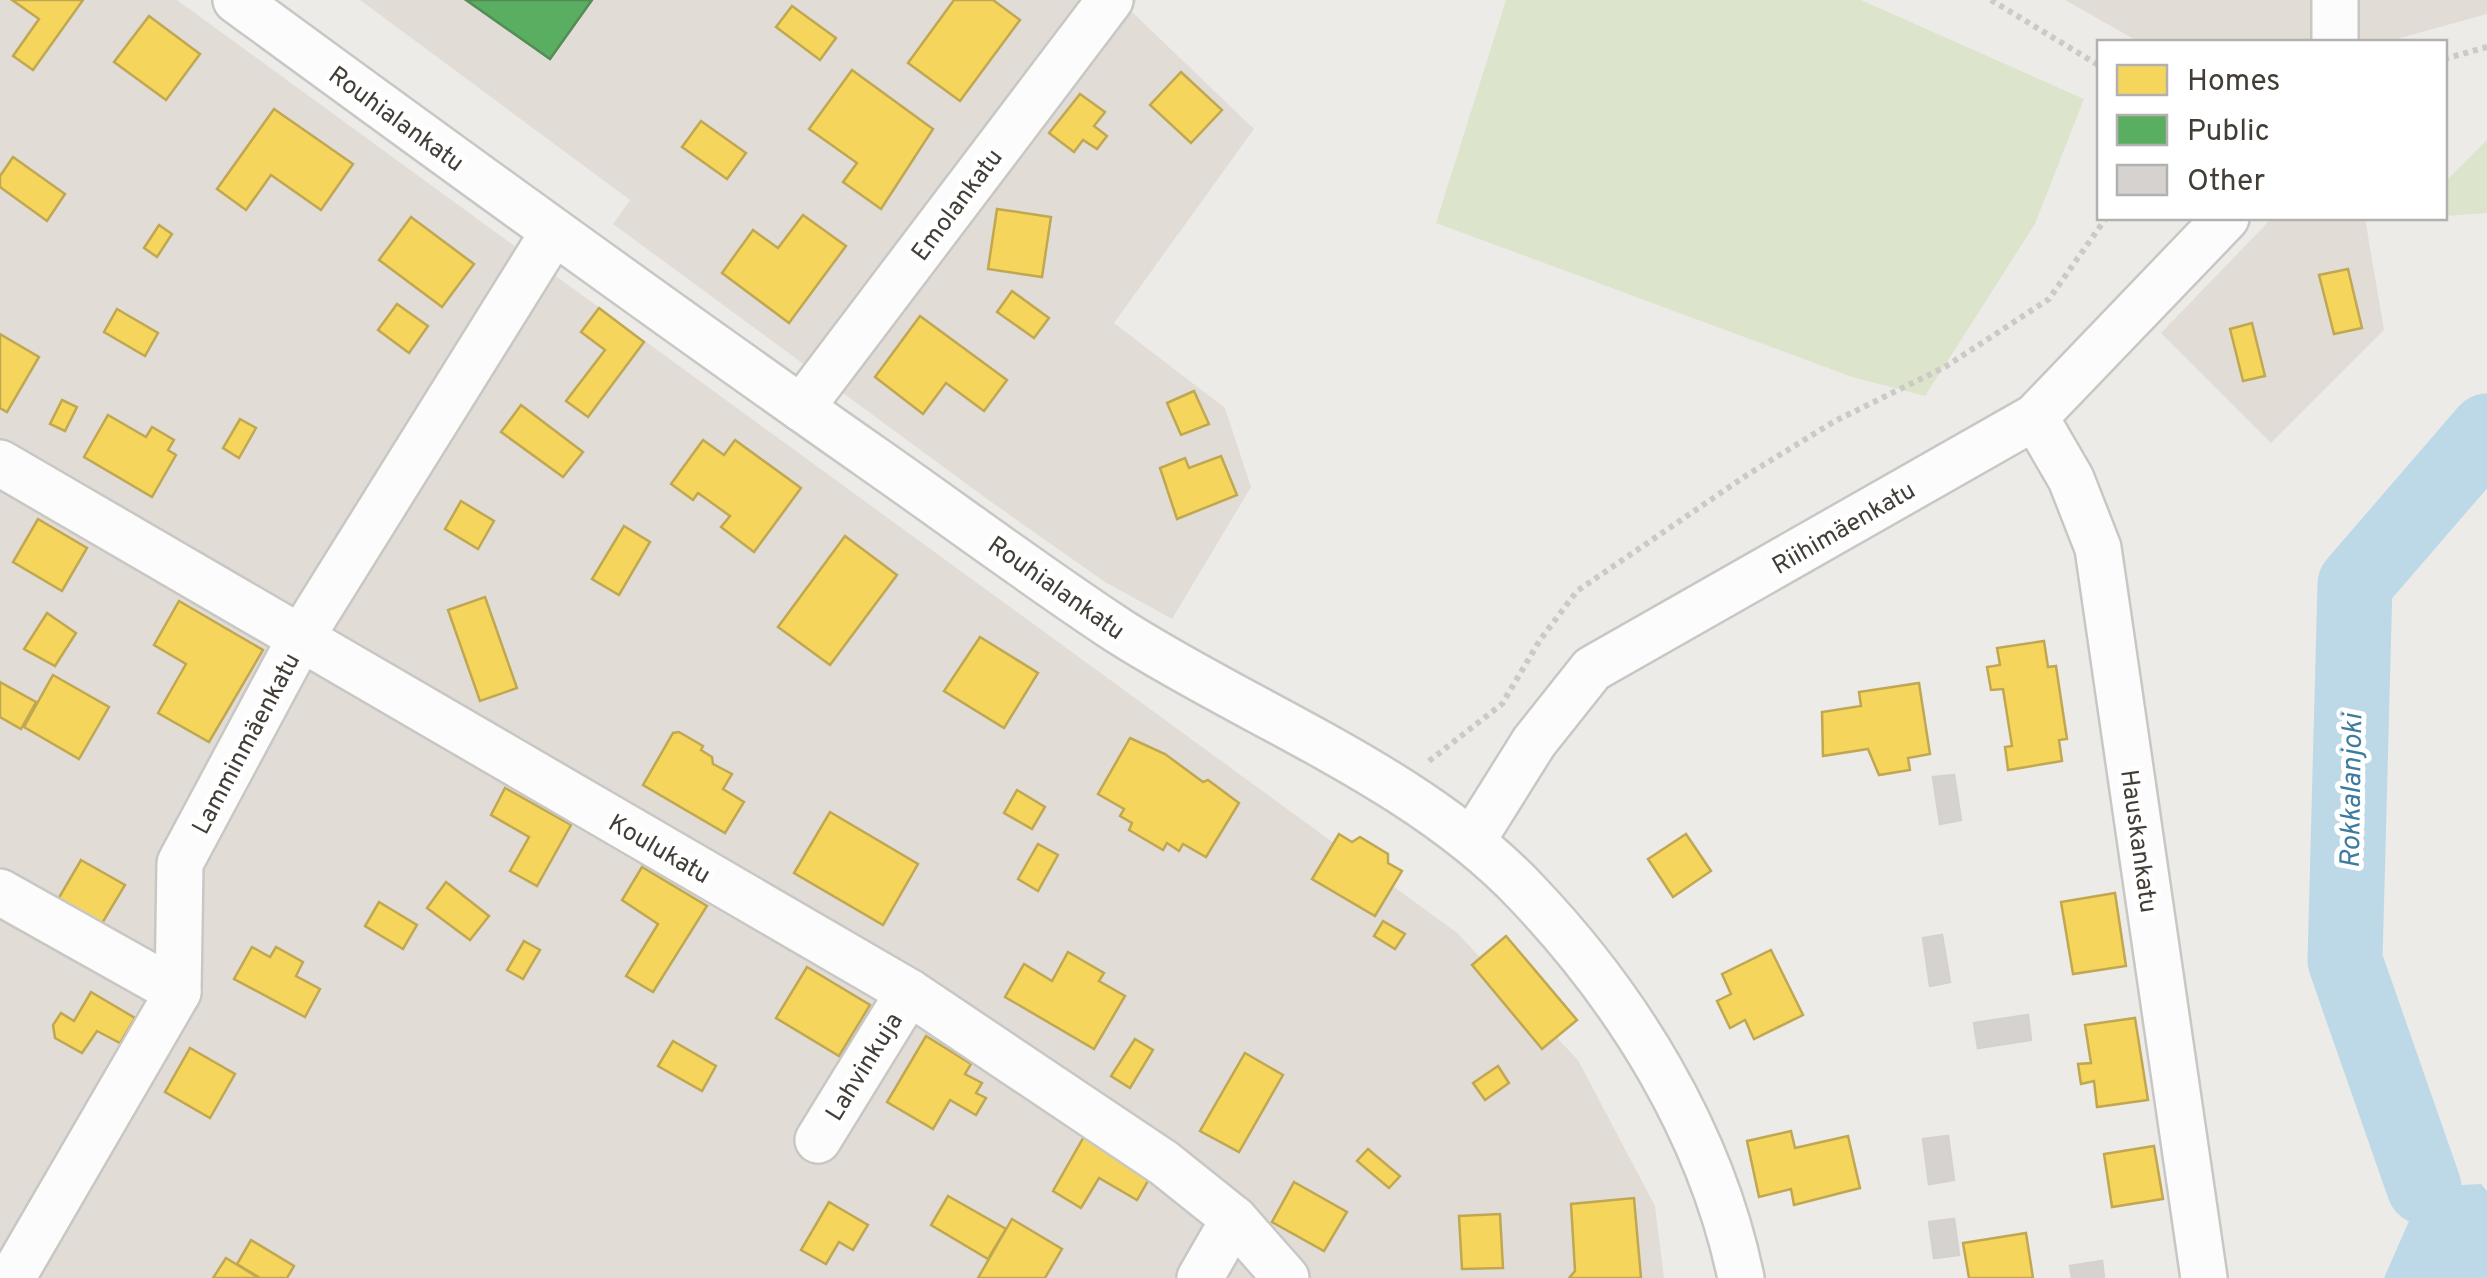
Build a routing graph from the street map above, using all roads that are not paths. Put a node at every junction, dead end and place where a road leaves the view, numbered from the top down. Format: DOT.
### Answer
graph roads {
  1 [pos="236,0"];
  2 [pos="1110,0"];
  3 [pos="2335,0"];
  4 [pos="2335,40"];
  5 [pos="2224,220"];
  6 [pos="553,233"];
  7 [pos="801,408"];
  8 [pos="2035,417"];
  9 [pos="0,463"];
  10 [pos="300,638"];
  11 [pos="1472,840"];
  12 [pos="0,892"];
  13 [pos="178,992"];
  14 [pos="909,992"];
  15 [pos="818,1140"];
  16 [pos="1234,1219"];
  17 [pos="12,1278"];
  18 [pos="1200,1278"];
  19 [pos="1286,1278"];
  20 [pos="1741,1278"];
  21 [pos="2204,1278"];
  1 -- 6 [label="street, Rouhialankatu"];
  2 -- 7 [label="street, Emolankatu"];
  3 -- 4 [label="street"];
  5 -- 8 [label="street, Riihimäenkatu"];
  6 -- 7 [label="street, Rouhialankatu"];
  6 -- 10 [label="street, Lamminmäenkatu"];
  7 -- 11 [label="street, Rouhialankatu"];
  8 -- 11 [label="street, Riihimäenkatu"];
  8 -- 21 [label="street, Hauskankatu"];
  9 -- 10 [label="street, Koulukatu"];
  10 -- 13 [label="street, Lamminmäenkatu"];
  10 -- 14 [label="street, Koulukatu"];
  11 -- 20 [label="street, Rouhialankatu"];
  12 -- 13 [label="street"];
  13 -- 17 [label="street, Lamminmäenkatu"];
  14 -- 15 [label="street, Lahvinkuja"];
  14 -- 16 [label="street, Koulukatu"];
  16 -- 18 [label="street"];
  16 -- 19 [label="street, Koulukatu"];
}
